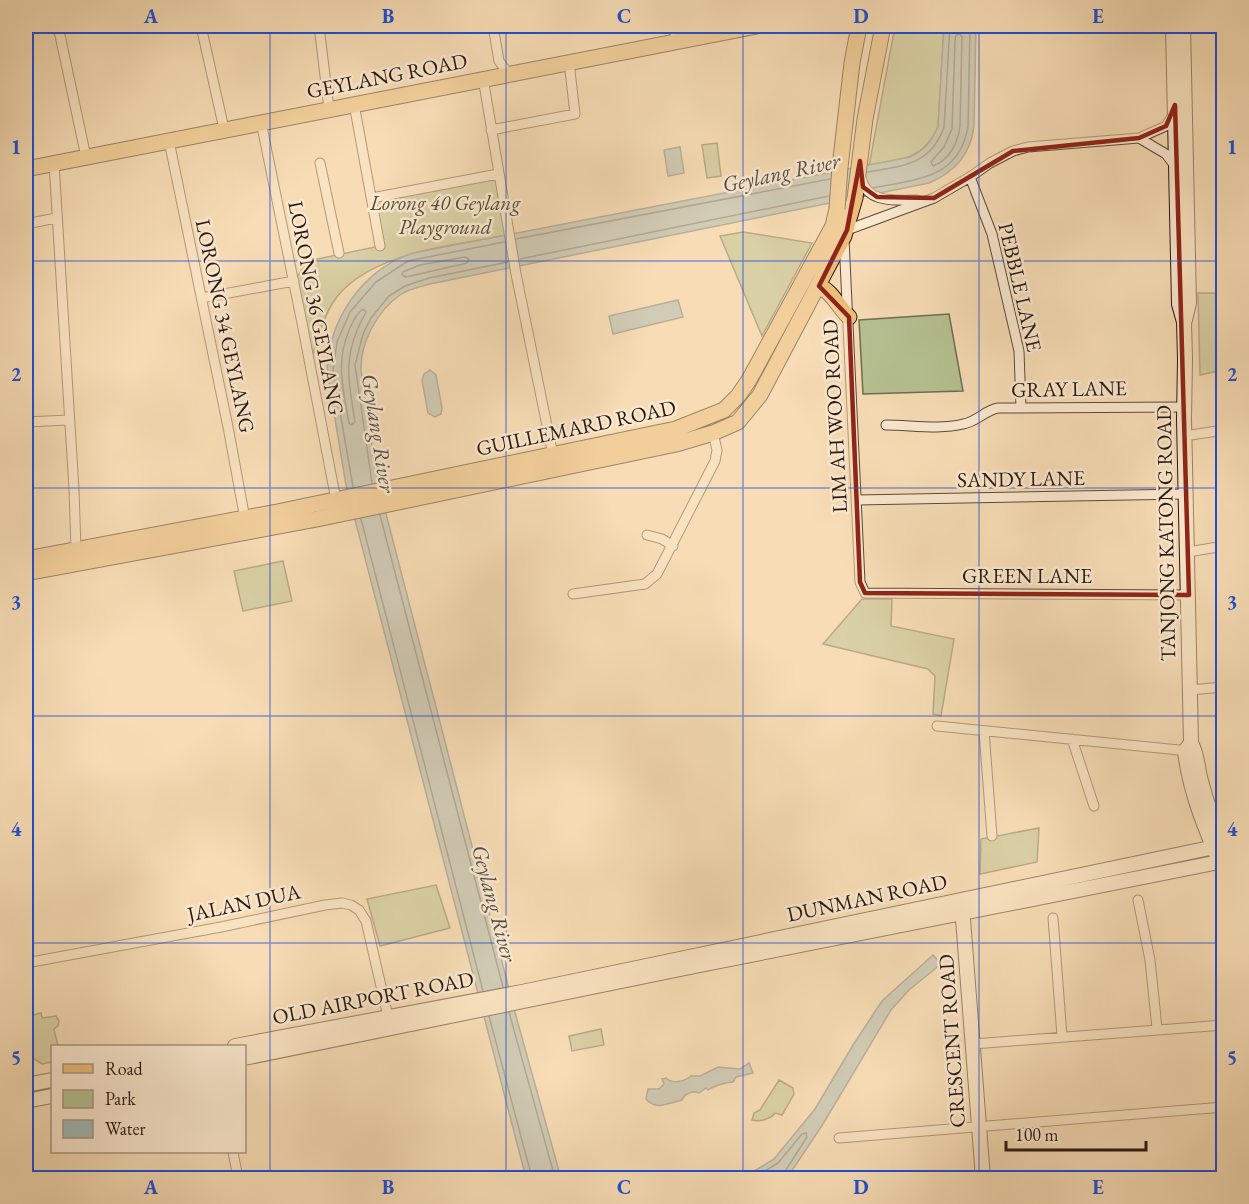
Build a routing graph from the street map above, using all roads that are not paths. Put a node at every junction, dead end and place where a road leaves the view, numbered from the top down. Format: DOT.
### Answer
graph roads {
  1 [pos="58,26"];
  2 [pos="201,26"];
  3 [pos="319,26"];
  4 [pos="493,26"];
  5 [pos="673,26"];
  6 [pos="757,26"];
  7 [pos="859,26"];
  8 [pos="882,26"];
  9 [pos="1173,26"];
  10 [pos="1183,26"];
  11 [pos="676,41"];
  12 [pos="569,62"];
  13 [pos="508,73"];
  14 [pos="483,78"];
  15 [pos="354,104"];
  16 [pos="1175,105"];
  17 [pos="329,109"];
  18 [pos="261,122"];
  19 [pos="224,129"];
  20 [pos="491,130"];
  21 [pos="1139,138"];
  22 [pos="169,141"];
  23 [pos="86,156"];
  24 [pos="860,160"];
  25 [pos="54,163"];
  26 [pos="320,163"];
  27 [pos="1176,168"];
  28 [pos="26,169"];
  29 [pos="498,174"];
  30 [pos="970,177"];
  31 [pos="372,198"];
  32 [pos="934,198"];
  33 [pos="56,218"];
  34 [pos="26,224"];
  35 [pos="846,233"];
  36 [pos="380,246"];
  37 [pos="339,253"];
  38 [pos="294,281"];
  39 [pos="819,286"];
  40 [pos="202,298"];
  41 [pos="849,317"];
  42 [pos="1184,322"];
  43 [pos="1184,407"];
  44 [pos="1021,408"];
  45 [pos="69,420"];
  46 [pos="26,422"];
  47 [pos="885,424"];
  48 [pos="1224,430"];
  49 [pos="713,433"];
  50 [pos="1184,436"];
  51 [pos="553,455"];
  52 [pos="1186,494"];
  53 [pos="387,496"];
  54 [pos="857,500"];
  55 [pos="337,505"];
  56 [pos="245,519"];
  57 [pos="647,535"];
  58 [pos="673,546"];
  59 [pos="1224,546"];
  60 [pos="76,549"];
  61 [pos="1188,552"];
  62 [pos="26,559"];
  63 [pos="26,573"];
  64 [pos="865,593"];
  65 [pos="573,594"];
  66 [pos="1189,595"];
  67 [pos="1224,687"];
  68 [pos="1189,690"];
  69 [pos="937,726"];
  70 [pos="984,730"];
  71 [pos="1071,739"];
  72 [pos="1190,748"];
  73 [pos="1094,806"];
  74 [pos="992,836"];
  75 [pos="1220,844"];
  76 [pos="1222,865"];
  77 [pos="1138,900"];
  78 [pos="962,907"];
  79 [pos="1053,918"];
  80 [pos="26,963"];
  81 [pos="520,997"];
  82 [pos="390,1023"];
  83 [pos="1224,1025"];
  84 [pos="1157,1029"];
  85 [pos="1062,1036"];
  86 [pos="973,1044"];
  87 [pos="246,1045"];
  88 [pos="246,1058"];
  89 [pos="51,1080"];
  90 [pos="26,1085"];
  91 [pos="51,1096"];
  92 [pos="26,1101"];
  93 [pos="1224,1107"];
  94 [pos="979,1126"];
  95 [pos="839,1138"];
  96 [pos="233,1153"];
  97 [pos="238,1179"];
  98 [pos="983,1179"];
  1 -- 23 [label="street"];
  2 -- 19 [label="street"];
  3 -- 17 [label="street"];
  4 -- 13 [label="street"];
  5 -- 11 [label="street"];
  6 -- 11 [label="main road, GEYLANG ROAD"];
  7 -- 51 [label="main road, GUILLEMARD ROAD, bridge"];
  8 -- 24 [label="main road, GUILLEMARD ROAD"];
  9 -- 16 [label="main road, TANJONG KATONG ROAD"];
  10 -- 42 [label="main road, TANJONG KATONG ROAD"];
  11 -- 12 [label="main road, GEYLANG ROAD"];
  12 -- 13 [label="main road, GEYLANG ROAD"];
  12 -- 20 [label="street"];
  13 -- 14 [label="main road, GEYLANG ROAD"];
  14 -- 15 [label="main road, GEYLANG ROAD"];
  14 -- 20 [label="street"];
  15 -- 17 [label="main road, GEYLANG ROAD"];
  15 -- 31 [label="street"];
  16 -- 21 [label="street, GUILLEMARD ROAD"];
  16 -- 27 [label="main road, TANJONG KATONG ROAD"];
  17 -- 18 [label="main road, GEYLANG ROAD"];
  18 -- 19 [label="main road, GEYLANG ROAD"];
  18 -- 38 [label="street, LORONG 36 GEYLANG"];
  19 -- 22 [label="main road, GEYLANG ROAD"];
  20 -- 29 [label="street"];
  21 -- 27 [label="street"];
  21 -- 30 [label="street, GUILLEMARD ROAD"];
  22 -- 23 [label="main road, GEYLANG ROAD"];
  22 -- 40 [label="street, LORONG 34 GEYLANG"];
  23 -- 25 [label="main road, GEYLANG ROAD"];
  24 -- 32 [label="street, GUILLEMARD ROAD"];
  24 -- 35 [label="main road, GUILLEMARD ROAD"];
  25 -- 28 [label="main road, GEYLANG ROAD"];
  25 -- 33 [label="street"];
  26 -- 37 [label="street"];
  27 -- 42 [label="main road, TANJONG KATONG ROAD"];
  29 -- 31 [label="street"];
  29 -- 51 [label="street"];
  30 -- 32 [label="street, GUILLEMARD ROAD"];
  30 -- 44 [label="street, PEBBLE LANE"];
  31 -- 36 [label="street"];
  32 -- 35 [label="street, GUILLEMARD ROAD"];
  33 -- 34 [label="street"];
  33 -- 45 [label="street"];
  35 -- 39 [label="main road, GUILLEMARD ROAD"];
  35 -- 41 [label="street, LIM AH WOO ROAD"];
  38 -- 40 [label="street"];
  38 -- 55 [label="street, LORONG 36 GEYLANG"];
  39 -- 41 [label="main road"];
  39 -- 49 [label="main road, GUILLEMARD ROAD"];
  40 -- 56 [label="street, LORONG 34 GEYLANG"];
  41 -- 54 [label="street, LIM AH WOO ROAD"];
  42 -- 43 [label="main road, TANJONG KATONG ROAD"];
  43 -- 44 [label="street, GRAY LANE"];
  43 -- 50 [label="main road, TANJONG KATONG ROAD"];
  44 -- 47 [label="street, GRAY LANE"];
  45 -- 46 [label="street"];
  45 -- 60 [label="street"];
  48 -- 50 [label="street"];
  49 -- 53 [label="main road, GUILLEMARD ROAD"];
  49 -- 58 [label="street"];
  50 -- 52 [label="main road, TANJONG KATONG ROAD"];
  51 -- 53 [label="main road, GUILLEMARD ROAD"];
  52 -- 54 [label="street, SANDY LANE"];
  52 -- 61 [label="main road, TANJONG KATONG ROAD"];
  53 -- 55 [label="main road, GUILLEMARD ROAD"];
  54 -- 64 [label="street, LIM AH WOO ROAD"];
  55 -- 56 [label="main road, GUILLEMARD ROAD"];
  55 -- 63 [label="main road, GUILLEMARD ROAD"];
  56 -- 60 [label="main road, GUILLEMARD ROAD"];
  57 -- 58 [label="street"];
  58 -- 65 [label="street"];
  59 -- 61 [label="street"];
  60 -- 62 [label="main road, GUILLEMARD ROAD"];
  61 -- 66 [label="main road, TANJONG KATONG ROAD"];
  64 -- 66 [label="street, GREEN LANE"];
  66 -- 68 [label="main road, TANJONG KATONG ROAD"];
  67 -- 68 [label="street"];
  68 -- 72 [label="main road, TANJONG KATONG ROAD"];
  69 -- 70 [label="street"];
  70 -- 71 [label="street"];
  70 -- 74 [label="street"];
  71 -- 72 [label="street"];
  71 -- 73 [label="street"];
  72 -- 75 [label="main road, TANJONG KATONG ROAD"];
  75 -- 76 [label="main road, TANJONG KATONG ROAD"];
  75 -- 78 [label="main road, DUNMAN ROAD"];
  76 -- 78 [label="main road, DUNMAN ROAD"];
  77 -- 84 [label="street"];
  78 -- 81 [label="main road, DUNMAN ROAD"];
  78 -- 86 [label="main road, CRESCENT ROAD"];
  79 -- 85 [label="street"];
  80 -- 82 [label="street, JALAN DUA"];
  81 -- 82 [label="main road, OLD AIRPORT ROAD"];
  82 -- 87 [label="main road, OLD AIRPORT ROAD"];
  82 -- 88 [label="main road, OLD AIRPORT ROAD"];
  83 -- 84 [label="street"];
  84 -- 85 [label="street"];
  85 -- 86 [label="street"];
  86 -- 94 [label="main road, CRESCENT ROAD"];
  89 -- 90 [label="main road"];
  91 -- 92 [label="main road"];
  93 -- 94 [label="street"];
  94 -- 95 [label="street"];
  94 -- 98 [label="main road, CRESCENT ROAD"];
  96 -- 97 [label="street"];
}
